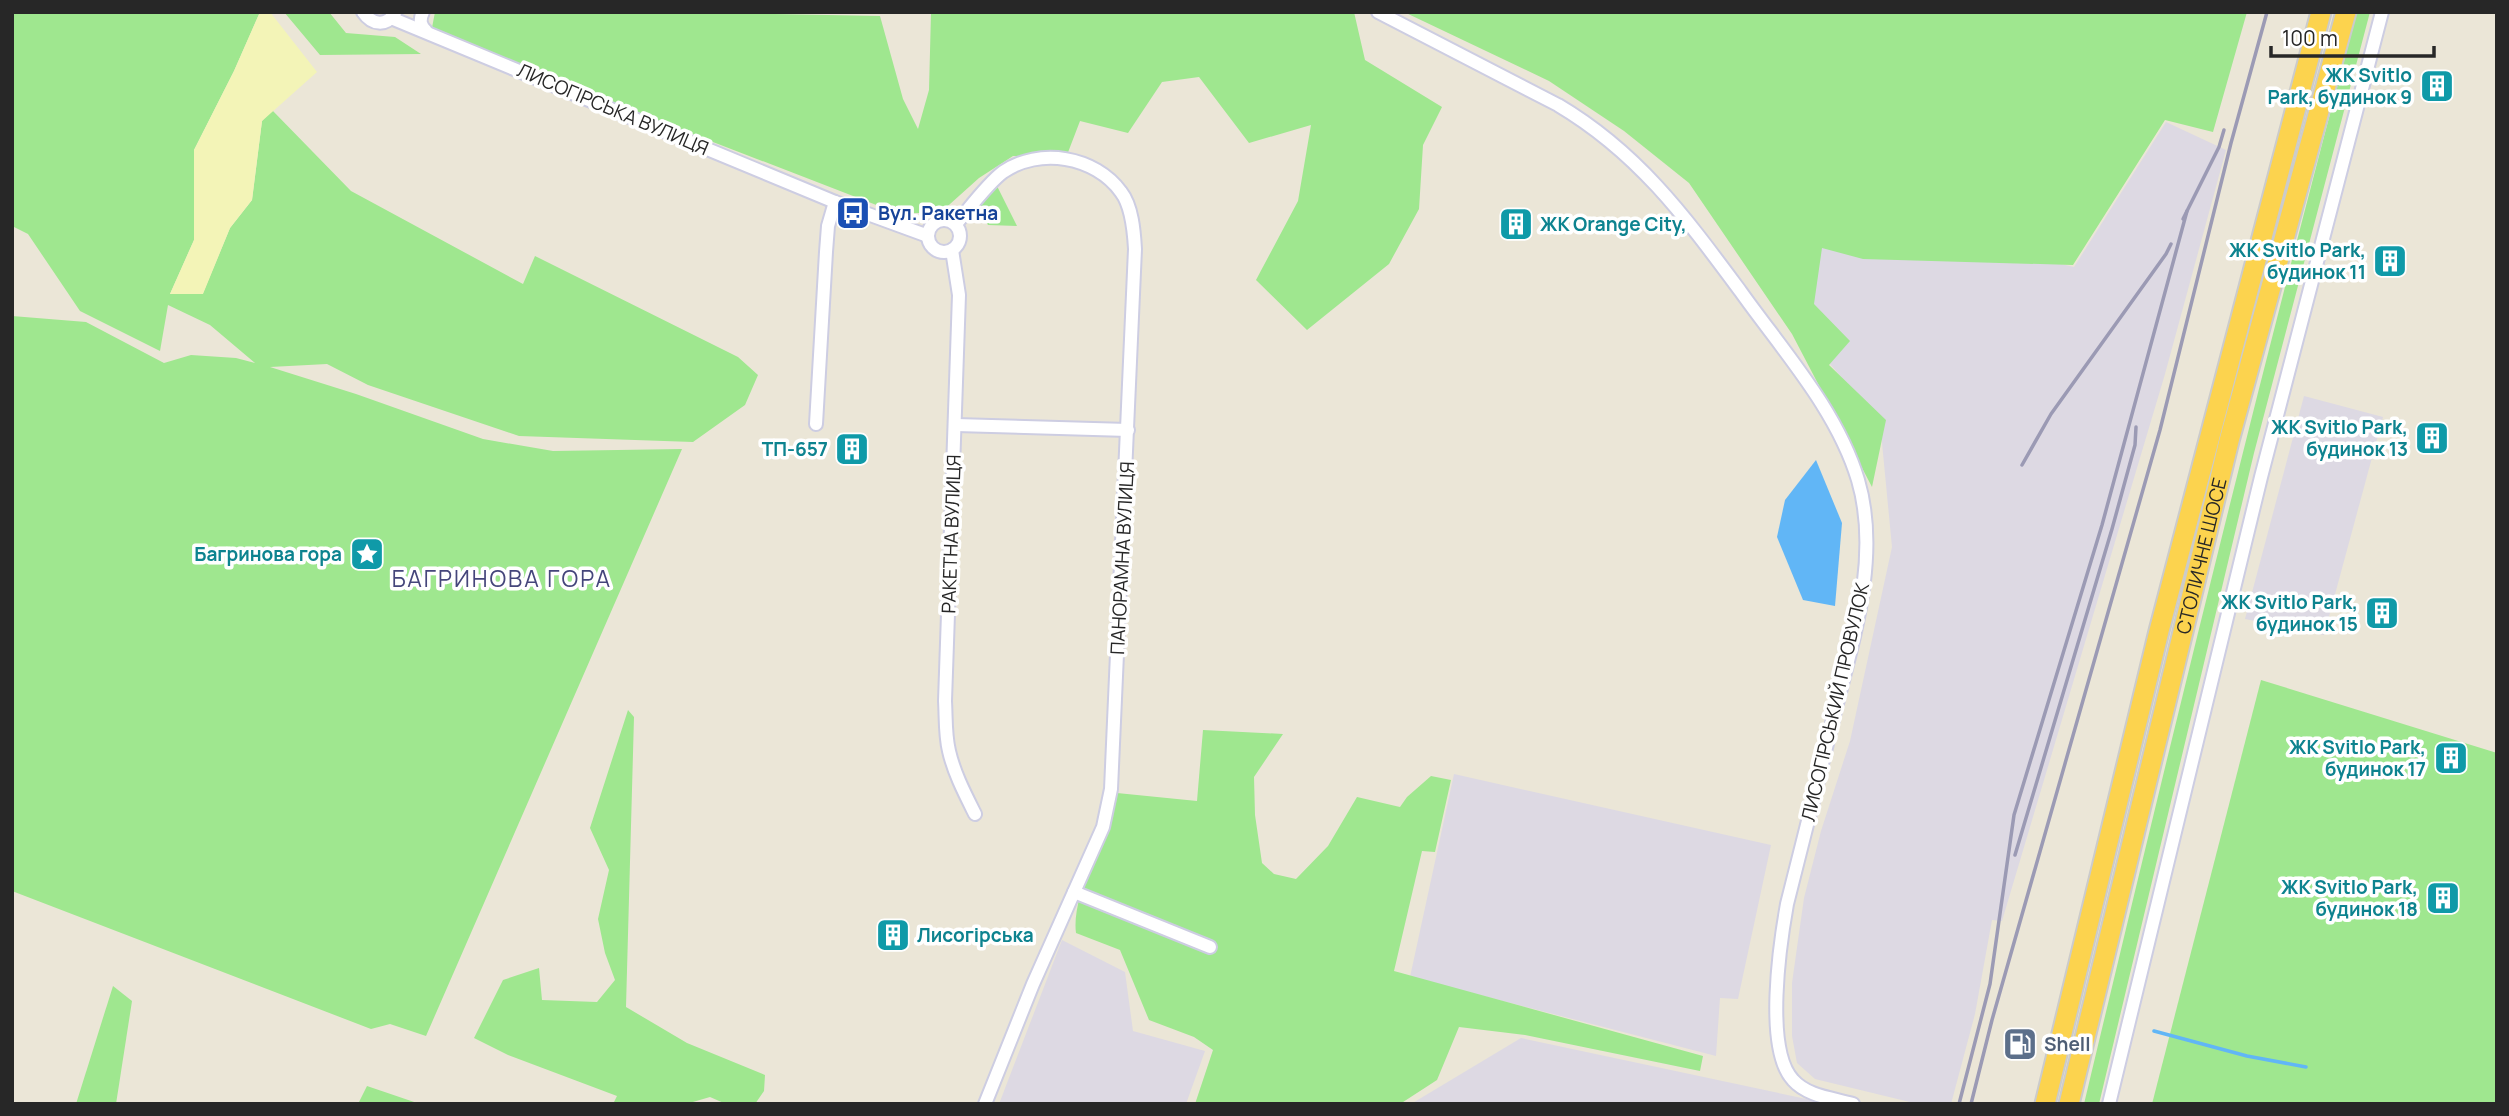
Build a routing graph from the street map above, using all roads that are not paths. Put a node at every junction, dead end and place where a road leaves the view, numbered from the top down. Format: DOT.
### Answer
graph roads {
  1 [pos="363,12"];
  2 [pos="423,12"];
  3 [pos="1378,12"];
  4 [pos="2321,12"];
  5 [pos="2346,12"];
  6 [pos="2382,12"];
  7 [pos="393,15"];
  8 [pos="426,31"];
  9 [pos="835,202"];
  10 [pos="956,224"];
  11 [pos="928,236"];
  12 [pos="952,250"];
  13 [pos="816,424"];
  14 [pos="956,425"];
  15 [pos="1128,430"];
  16 [pos="975,814"];
  17 [pos="1074,892"];
  18 [pos="1210,947"];
  19 [pos="985,1104"];
  20 [pos="1853,1104"];
  21 [pos="2045,1104"];
  22 [pos="2069,1104"];
  23 [pos="2109,1104"];
  1 -- 7 [label="street, ЛИСОГІРСЬКА ВУЛИЦЯ"];
  2 -- 8 [label="street"];
  3 -- 20 [label="street, ЛИСОГІРСЬКИЙ ПРОВУЛОК"];
  4 -- 21 [label="highway, СТОЛИЧНЕ ШОСЕ"];
  5 -- 22 [label="highway, СТОЛИЧНЕ ШОСЕ"];
  6 -- 23 [label="street, СТОЛИЧНЕ ШОСЕ"];
  7 -- 8 [label="street, ЛИСОГІРСЬКА ВУЛИЦЯ"];
  8 -- 9 [label="street, ЛИСОГІРСЬКА ВУЛИЦЯ"];
  9 -- 11 [label="street, ЛИСОГІРСЬКА ВУЛИЦЯ"];
  9 -- 13 [label="street"];
  10 -- 11 [label="street"];
  10 -- 12 [label="street"];
  10 -- 15 [label="street, ПАНОРАМНА ВУЛИЦЯ"];
  11 -- 12 [label="street"];
  12 -- 14 [label="street, РАКЕТНА ВУЛИЦЯ"];
  14 -- 15 [label="street"];
  14 -- 16 [label="street, РАКЕТНА ВУЛИЦЯ"];
  15 -- 17 [label="street, ПАНОРАМНА ВУЛИЦЯ"];
  17 -- 18 [label="street"];
  17 -- 19 [label="street, ПАНОРАМНА ВУЛИЦЯ"];
}
